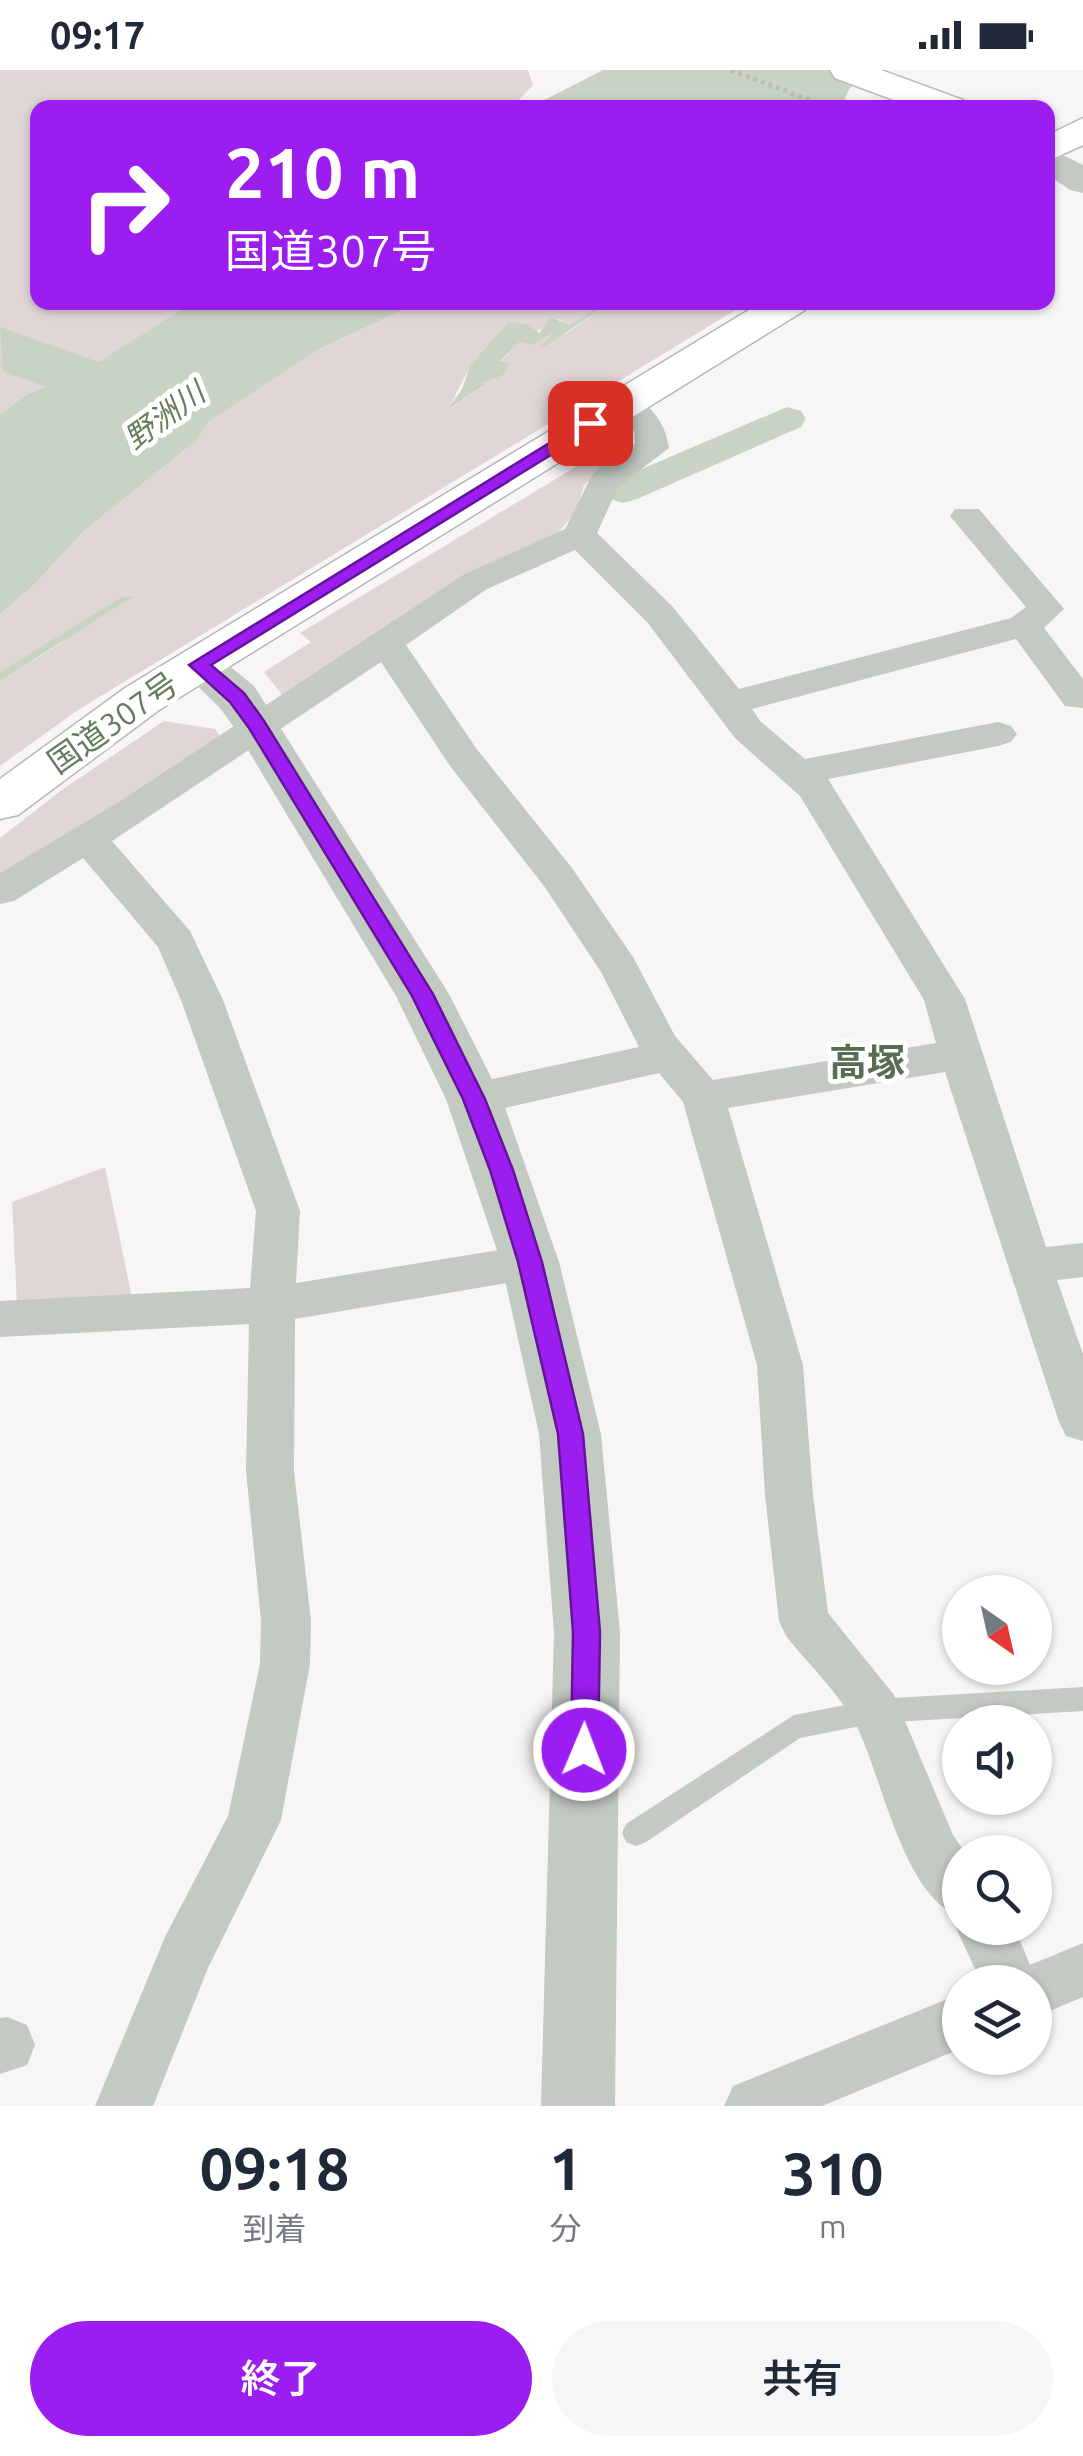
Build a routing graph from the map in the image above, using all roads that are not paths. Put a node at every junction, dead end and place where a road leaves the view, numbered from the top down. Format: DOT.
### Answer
graph roads {
  1 [pos="848,70"];
  2 [pos="929,100"];
  3 [pos="1083,129"];
  4 [pos="1055,146"];
  5 [pos="1055,164"];
  6 [pos="1083,182"];
  7 [pos="778,310"];
  8 [pos="623,403"];
  9 [pos="967,516"];
  10 [pos="579,535"];
  11 [pos="1024,626"];
  12 [pos="384,641"];
  13 [pos="198,665"];
  14 [pos="1078,698"];
  15 [pos="730,704"];
  16 [pos="257,726"];
  17 [pos="998,734"];
  18 [pos="797,774"];
  19 [pos="0,803"];
  20 [pos="88,839"];
  21 [pos="0,891"];
  22 [pos="960,1054"];
  23 [pos="668,1056"];
  24 [pos="703,1097"];
  25 [pos="474,1099"];
  26 [pos="1083,1260"];
  27 [pos="530,1262"];
  28 [pos="1030,1266"];
  29 [pos="272,1305"];
  30 [pos="0,1319"];
  31 [pos="1083,1422"];
  32 [pos="1083,1699"];
  33 [pos="876,1712"];
  34 [pos="636,1833"];
  35 [pos="942,1865"];
  36 [pos="1083,1970"];
  37 [pos="1052,1983"];
  38 [pos="942,2028"];
  39 [pos="124,2106"];
  40 [pos="578,2106"];
  41 [pos="754,2106"];
  1 -- 2 [label="main road"];
  3 -- 4 [label="main road"];
  5 -- 6 [label="street"];
  7 -- 8 [label="main road, 国道307号"];
  8 -- 10 [label="street"];
  8 -- 13 [label="main road, 国道307号"];
  9 -- 11 [label="street"];
  10 -- 12 [label="street"];
  10 -- 15 [label="street"];
  11 -- 14 [label="street"];
  11 -- 15 [label="street"];
  12 -- 16 [label="street"];
  12 -- 23 [label="street"];
  13 -- 16 [label="street"];
  13 -- 19 [label="main road, 国道307号"];
  15 -- 18 [label="street"];
  16 -- 20 [label="street"];
  16 -- 25 [label="street"];
  17 -- 18 [label="street"];
  18 -- 22 [label="street"];
  20 -- 21 [label="street"];
  20 -- 29 [label="street"];
  22 -- 24 [label="street"];
  22 -- 28 [label="street"];
  23 -- 24 [label="street"];
  23 -- 25 [label="street"];
  24 -- 33 [label="street"];
  25 -- 27 [label="street"];
  26 -- 28 [label="street"];
  27 -- 29 [label="street"];
  27 -- 40 [label="street"];
  28 -- 31 [label="street"];
  29 -- 30 [label="street"];
  29 -- 39 [label="street"];
  32 -- 33 [label="lane"];
  33 -- 34 [label="lane"];
  33 -- 35 [label="street"];
  36 -- 37 [label="street"];
  38 -- 41 [label="street"];
}
